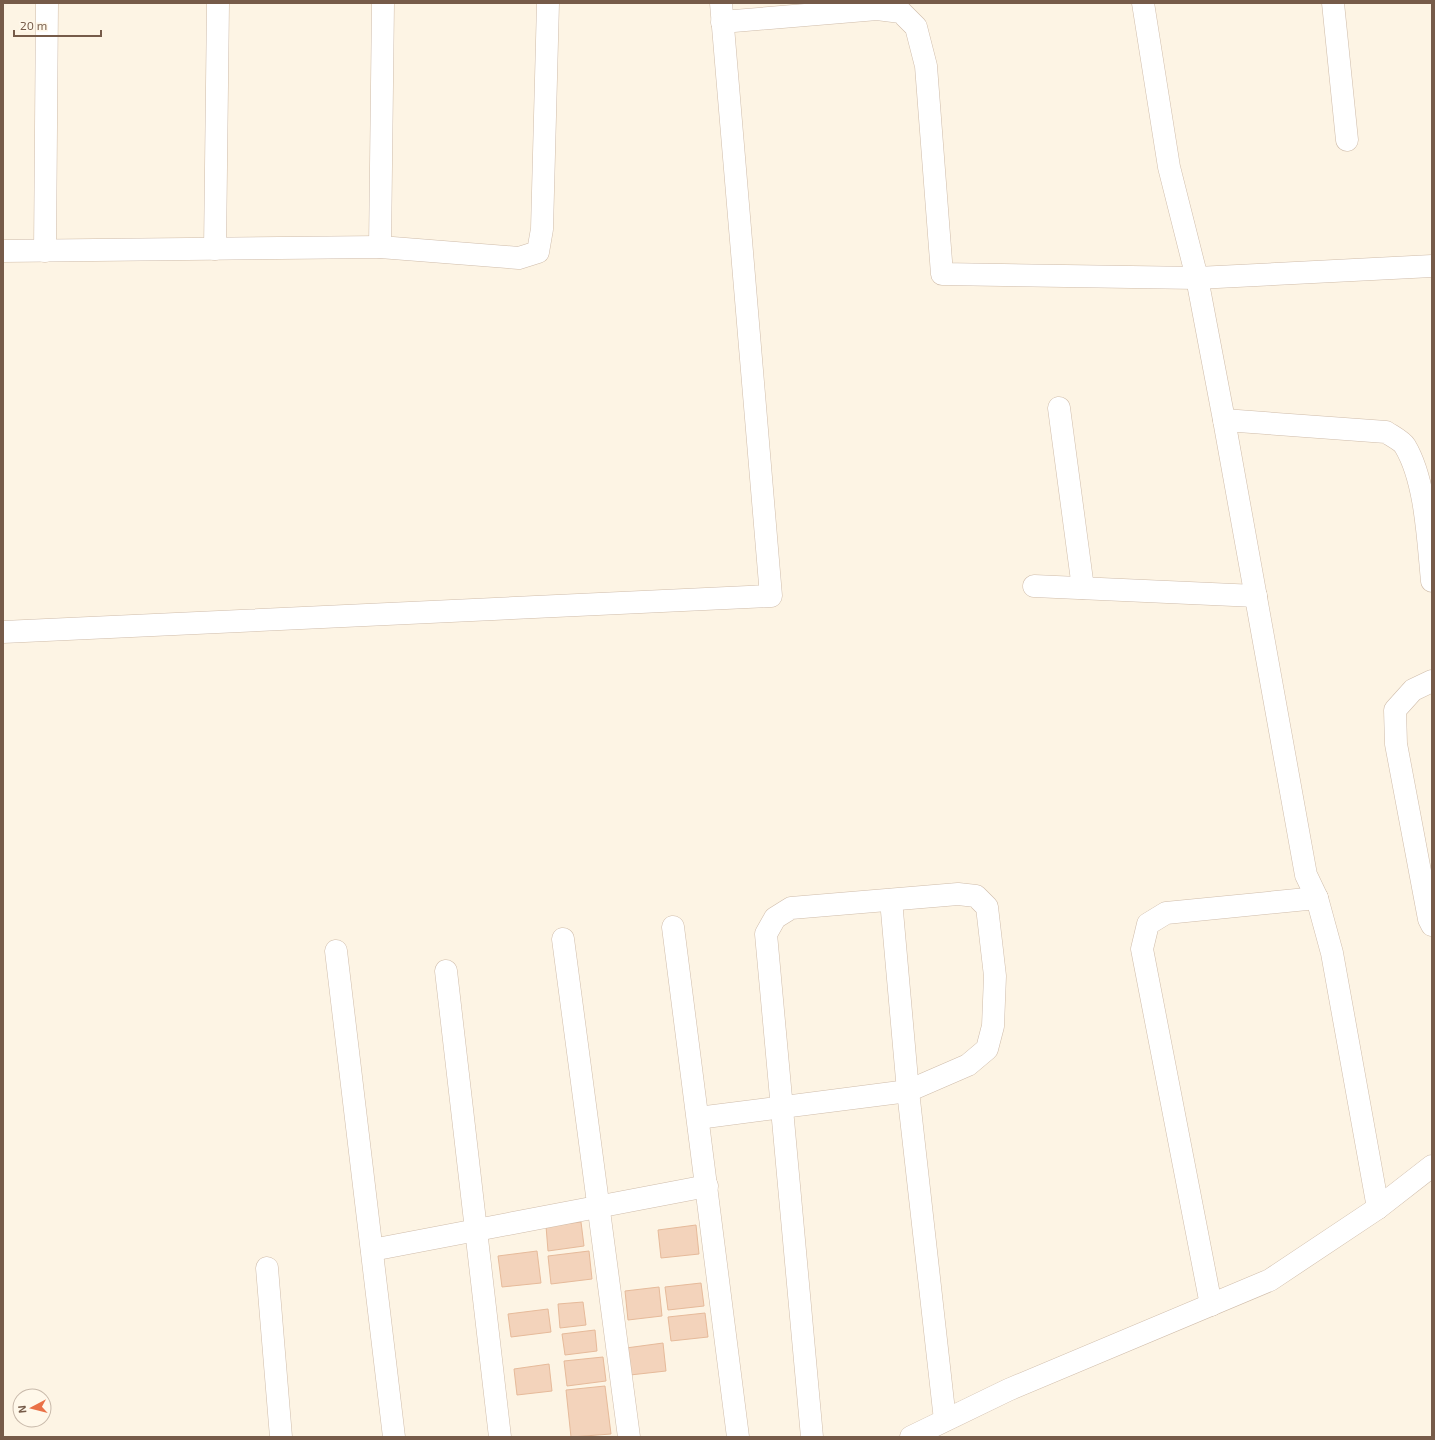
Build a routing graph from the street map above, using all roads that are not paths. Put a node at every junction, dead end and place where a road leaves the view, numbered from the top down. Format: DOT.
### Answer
graph roads {
  1 [pos="47,3"];
  2 [pos="218,3"];
  3 [pos="383,3"];
  4 [pos="548,3"];
  5 [pos="1143,3"];
  6 [pos="1333,3"];
  7 [pos="722,13"];
  8 [pos="1347,140"];
  9 [pos="380,247"];
  10 [pos="215,249"];
  11 [pos="45,250"];
  12 [pos="3,251"];
  13 [pos="1432,266"];
  14 [pos="1197,278"];
  15 [pos="1059,408"];
  16 [pos="1224,420"];
  17 [pos="1432,581"];
  18 [pos="1034,586"];
  19 [pos="1083,588"];
  20 [pos="1256,596"];
  21 [pos="3,632"];
  22 [pos="1432,681"];
  23 [pos="1317,898"];
  24 [pos="891,900"];
  25 [pos="1432,925"];
  26 [pos="673,927"];
  27 [pos="563,939"];
  28 [pos="336,951"];
  29 [pos="446,970"];
  30 [pos="908,1091"];
  31 [pos="782,1108"];
  32 [pos="698,1118"];
  33 [pos="1432,1166"];
  34 [pos="706,1186"];
  35 [pos="598,1206"];
  36 [pos="1378,1208"];
  37 [pos="476,1230"];
  38 [pos="372,1250"];
  39 [pos="267,1268"];
  40 [pos="1211,1305"];
  41 [pos="946,1420"];
  42 [pos="281,1437"];
  43 [pos="394,1437"];
  44 [pos="500,1437"];
  45 [pos="629,1437"];
  46 [pos="738,1437"];
  47 [pos="812,1437"];
  48 [pos="911,1437"];
  1 -- 11 [label="street"];
  2 -- 10 [label="street"];
  3 -- 9 [label="street"];
  4 -- 9 [label="street"];
  5 -- 14 [label="street"];
  6 -- 8 [label="street"];
  7 -- 14 [label="street"];
  7 -- 21 [label="street"];
  9 -- 10 [label="street"];
  10 -- 11 [label="street"];
  11 -- 12 [label="street"];
  13 -- 14 [label="street"];
  14 -- 16 [label="street"];
  15 -- 19 [label="street"];
  16 -- 17 [label="street"];
  16 -- 20 [label="street"];
  18 -- 19 [label="street"];
  19 -- 20 [label="street"];
  20 -- 23 [label="street"];
  22 -- 25 [label="street"];
  23 -- 36 [label="street"];
  23 -- 40 [label="street"];
  24 -- 30 [label="street"];
  24 -- 30 [label="street"];
  24 -- 31 [label="street"];
  26 -- 32 [label="street"];
  27 -- 35 [label="street"];
  28 -- 38 [label="street"];
  29 -- 37 [label="street"];
  30 -- 31 [label="street"];
  30 -- 41 [label="street"];
  31 -- 32 [label="street"];
  31 -- 47 [label="street"];
  32 -- 34 [label="street"];
  33 -- 36 [label="street"];
  34 -- 35 [label="street"];
  34 -- 46 [label="street"];
  35 -- 37 [label="street"];
  35 -- 45 [label="street"];
  36 -- 40 [label="street"];
  37 -- 38 [label="street"];
  37 -- 44 [label="street"];
  38 -- 43 [label="street"];
  39 -- 42 [label="street"];
  40 -- 41 [label="street"];
  41 -- 48 [label="street"];
}
